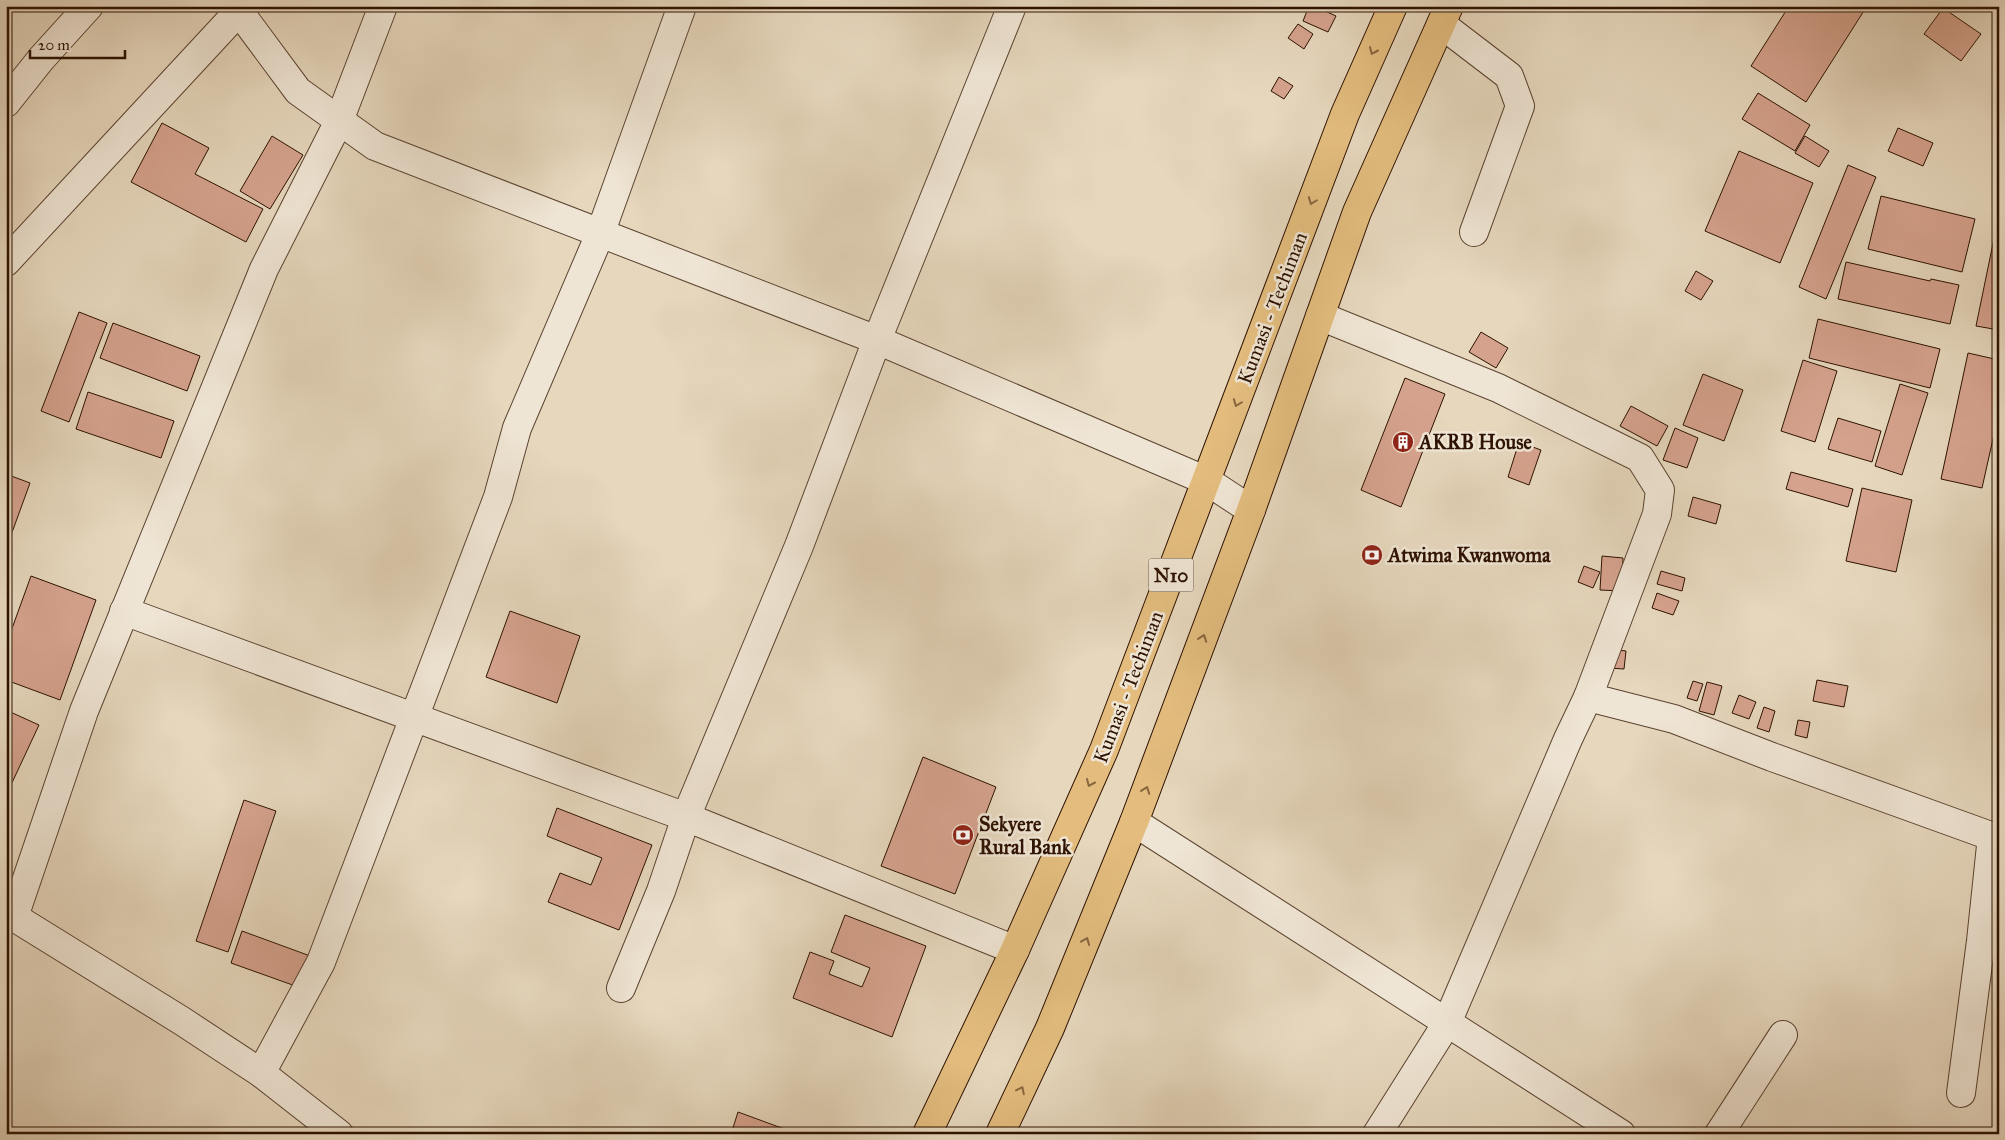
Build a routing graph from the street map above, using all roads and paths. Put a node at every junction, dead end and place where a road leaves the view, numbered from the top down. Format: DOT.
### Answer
graph roads {
  1 [pos="89,6"];
  2 [pos="383,6"];
  3 [pos="682,6"];
  4 [pos="1012,6"];
  5 [pos="1393,6"];
  6 [pos="236,9"];
  7 [pos="1445,15"];
  8 [pos="6,103"];
  9 [pos="339,121"];
  10 [pos="1474,232"];
  11 [pos="600,234"];
  12 [pos="6,262"];
  13 [pos="1320,316"];
  14 [pos="877,340"];
  15 [pos="1207,481"];
  16 [pos="1250,510"];
  17 [pos="124,611"];
  18 [pos="1588,697"];
  19 [pos="414,717"];
  20 [pos="686,816"];
  21 [pos="1134,822"];
  22 [pos="1995,837"];
  23 [pos="10,914"];
  24 [pos="1015,950"];
  25 [pos="621,988"];
  26 [pos="1447,1023"];
  27 [pos="1783,1035"];
  28 [pos="261,1073"];
  29 [pos="1961,1092"];
  30 [pos="339,1134"];
  31 [pos="927,1134"];
  32 [pos="1000,1134"];
  33 [pos="1378,1134"];
  34 [pos="1621,1134"];
  35 [pos="1719,1134"];
  1 -- 8 [label="street"];
  2 -- 9 [label="street"];
  3 -- 11 [label="street"];
  4 -- 14 [label="street"];
  5 -- 15 [label="highway, Kumasi - Techiman / N10, one-way"];
  6 -- 9 [label="street"];
  6 -- 12 [label="street"];
  7 -- 10 [label="street"];
  7 -- 13 [label="highway, N10"];
  9 -- 11 [label="street"];
  9 -- 17 [label="street"];
  11 -- 14 [label="street"];
  11 -- 19 [label="street"];
  13 -- 16 [label="highway, N10"];
  13 -- 18 [label="street"];
  14 -- 15 [label="street"];
  14 -- 20 [label="street"];
  15 -- 16 [label="street"];
  15 -- 24 [label="highway, Kumasi - Techiman / N10, one-way"];
  21 -- 16 [label="highway, N10, one-way"];
  17 -- 19 [label="street"];
  17 -- 23 [label="street"];
  18 -- 22 [label="street"];
  18 -- 26 [label="street"];
  19 -- 20 [label="street"];
  19 -- 28 [label="street"];
  20 -- 24 [label="street"];
  20 -- 25 [label="street"];
  21 -- 26 [label="street"];
  32 -- 21 [label="highway, N10, one-way"];
  22 -- 29 [label="street"];
  23 -- 28 [label="street"];
  24 -- 31 [label="highway, Kumasi - Techiman / N10"];
  26 -- 33 [label="street"];
  26 -- 34 [label="street"];
  27 -- 35 [label="street"];
  28 -- 30 [label="street"];
}
